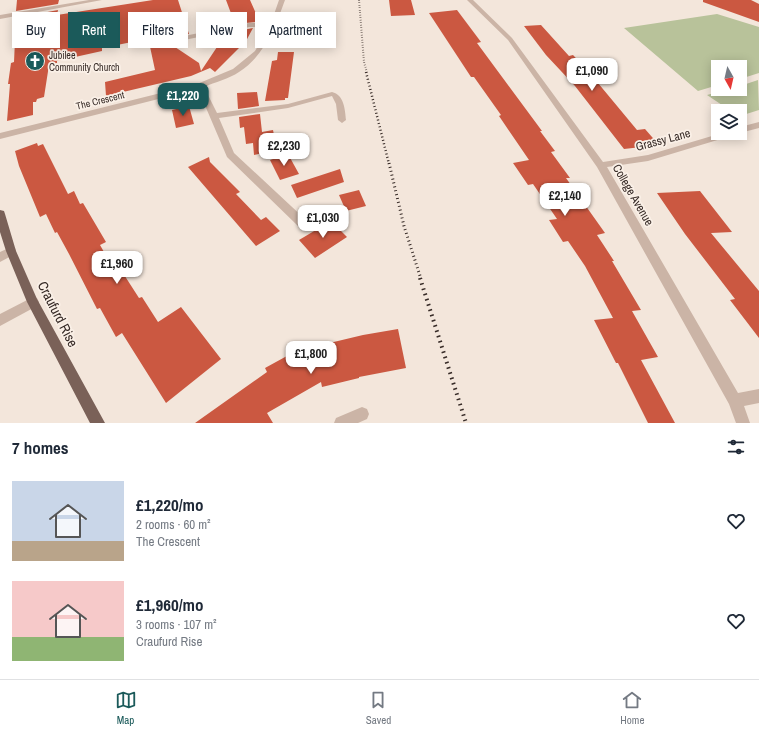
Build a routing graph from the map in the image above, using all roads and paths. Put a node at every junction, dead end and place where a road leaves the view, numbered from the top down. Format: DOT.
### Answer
graph roads {
  1 [pos="99,0"];
  2 [pos="282,0"];
  3 [pos="470,0"];
  4 [pos="278,12"];
  5 [pos="0,17"];
  6 [pos="255,25"];
  7 [pos="188,37"];
  8 [pos="260,48"];
  9 [pos="200,86"];
  10 [pos="214,116"];
  11 [pos="342,120"];
  12 [pos="759,125"];
  13 [pos="747,128"];
  14 [pos="0,136"];
  15 [pos="711,139"];
  16 [pos="601,165"];
  17 [pos="0,214"];
  18 [pos="302,223"];
  19 [pos="6,254"];
  20 [pos="33,302"];
  21 [pos="0,320"];
  22 [pos="759,396"];
  23 [pos="735,401"];
  24 [pos="362,414"];
  25 [pos="98,423"];
  26 [pos="341,423"];
  27 [pos="742,423"];
  1 -- 5 [label="street"];
  2 -- 4 [label="street, The Crescent"];
  3 -- 16 [label="street, College Avenue"];
  6 -- 7 [label="street"];
  8 -- 9 [label="street, The Crescent"];
  9 -- 10 [label="street"];
  9 -- 14 [label="street, The Crescent"];
  10 -- 11 [label="street"];
  10 -- 18 [label="street"];
  12 -- 13 [label="street"];
  15 -- 16 [label="street, Grassy Lane"];
  16 -- 23 [label="street, College Avenue"];
  17 -- 19 [label="main road, Craufurd Rise"];
  19 -- 20 [label="main road, Craufurd Rise"];
  20 -- 21 [label="street"];
  20 -- 25 [label="main road, Craufurd Rise"];
  22 -- 23 [label="street"];
  23 -- 27 [label="street, College Avenue"];
  24 -- 26 [label="street"];
}
